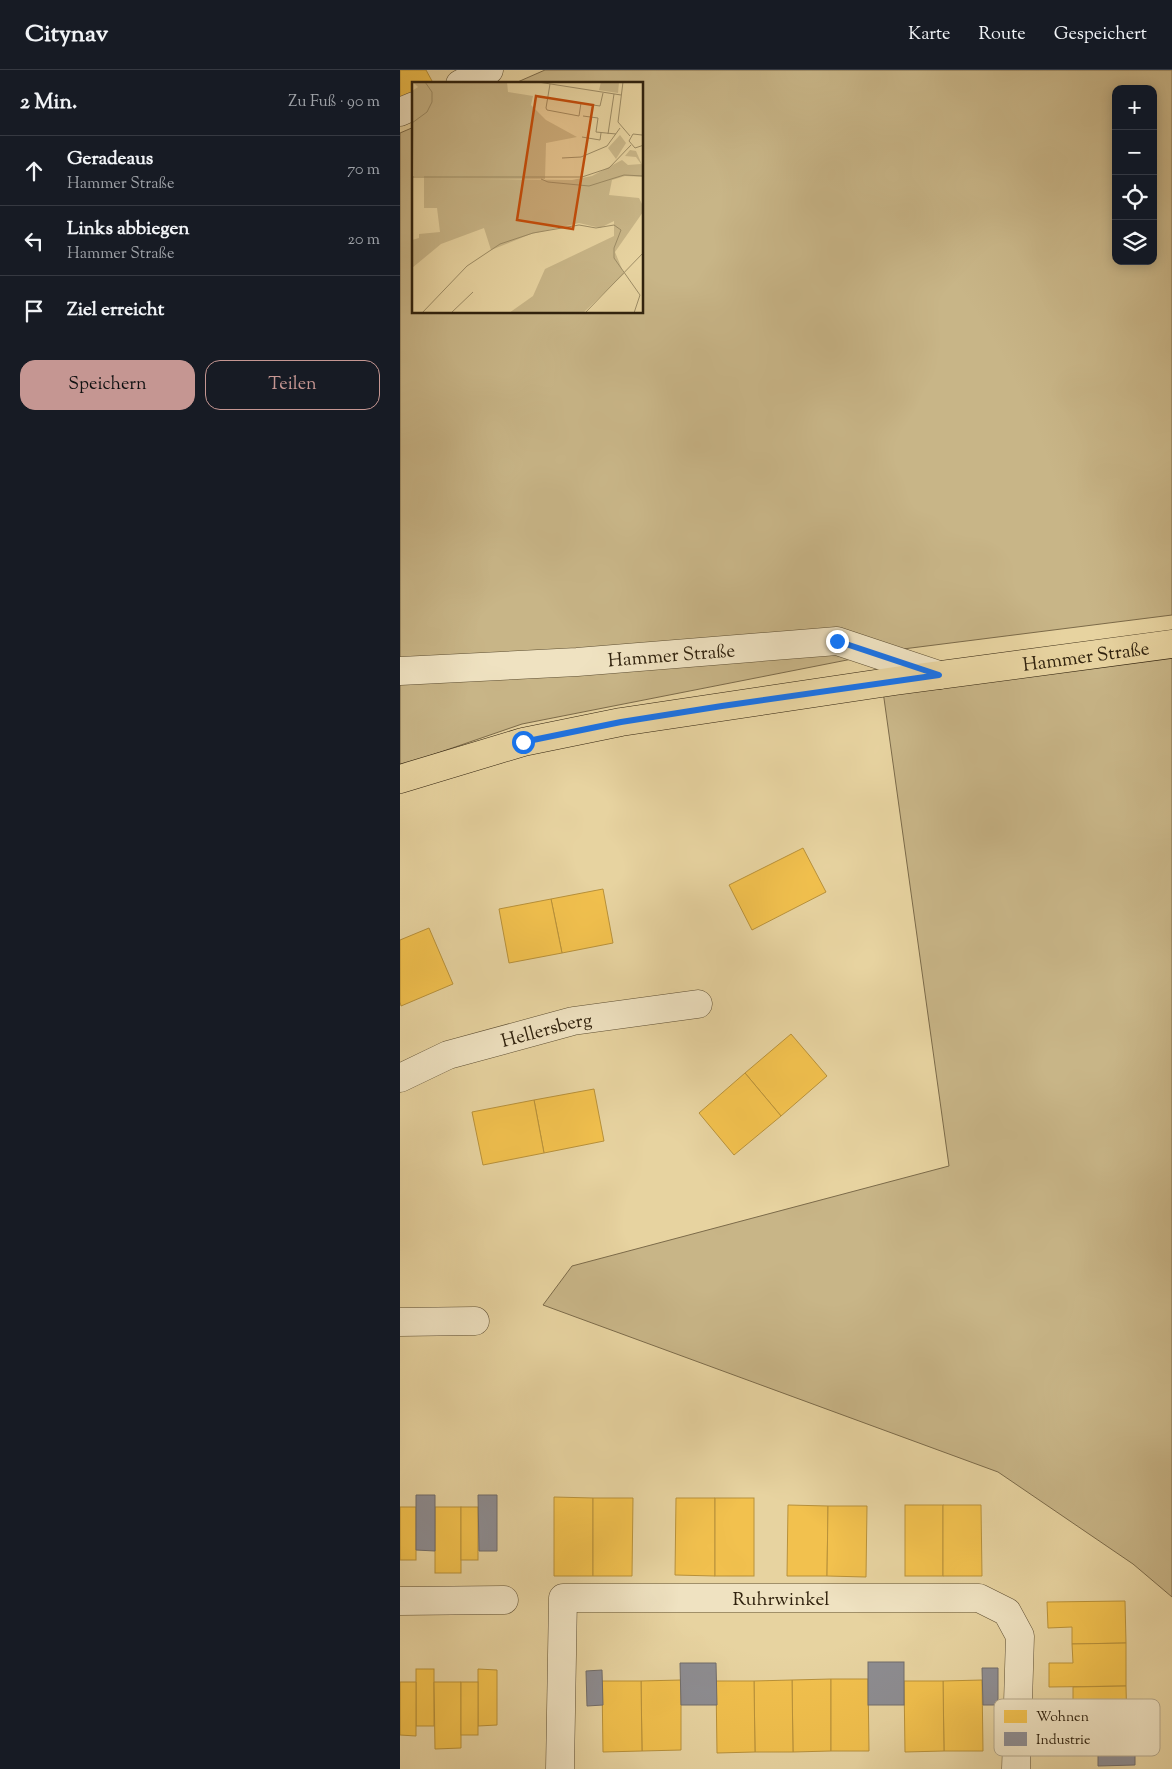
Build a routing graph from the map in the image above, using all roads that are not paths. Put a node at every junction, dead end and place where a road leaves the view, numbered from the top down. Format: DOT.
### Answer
graph roads {
  1 [pos="489,70"];
  2 [pos="464,82"];
  3 [pos="412,107"];
  4 [pos="400,112"];
  5 [pos="1172,644"];
  6 [pos="400,671"];
  7 [pos="939,675"];
  8 [pos="400,779"];
  9 [pos="698,1004"];
  10 [pos="400,1078"];
  11 [pos="475,1321"];
  12 [pos="400,1322"];
  13 [pos="504,1600"];
  14 [pos="400,1601"];
  15 [pos="1018,1699"];
  16 [pos="1016,1756"];
  17 [pos="560,1769"];
  18 [pos="1016,1769"];
  1 -- 2 [label="street"];
  3 -- 4 [label="street"];
  5 -- 7 [label="main road, Hammer Straße"];
  6 -- 7 [label="street, Hammer Straße"];
  7 -- 8 [label="main road, Hammer Straße"];
  9 -- 10 [label="street, Hellersberg"];
  11 -- 12 [label="street"];
  13 -- 14 [label="street"];
  15 -- 17 [label="street, Ruhrwinkel"];
  16 -- 18 [label="street, Ruhrwinkel"];
}
